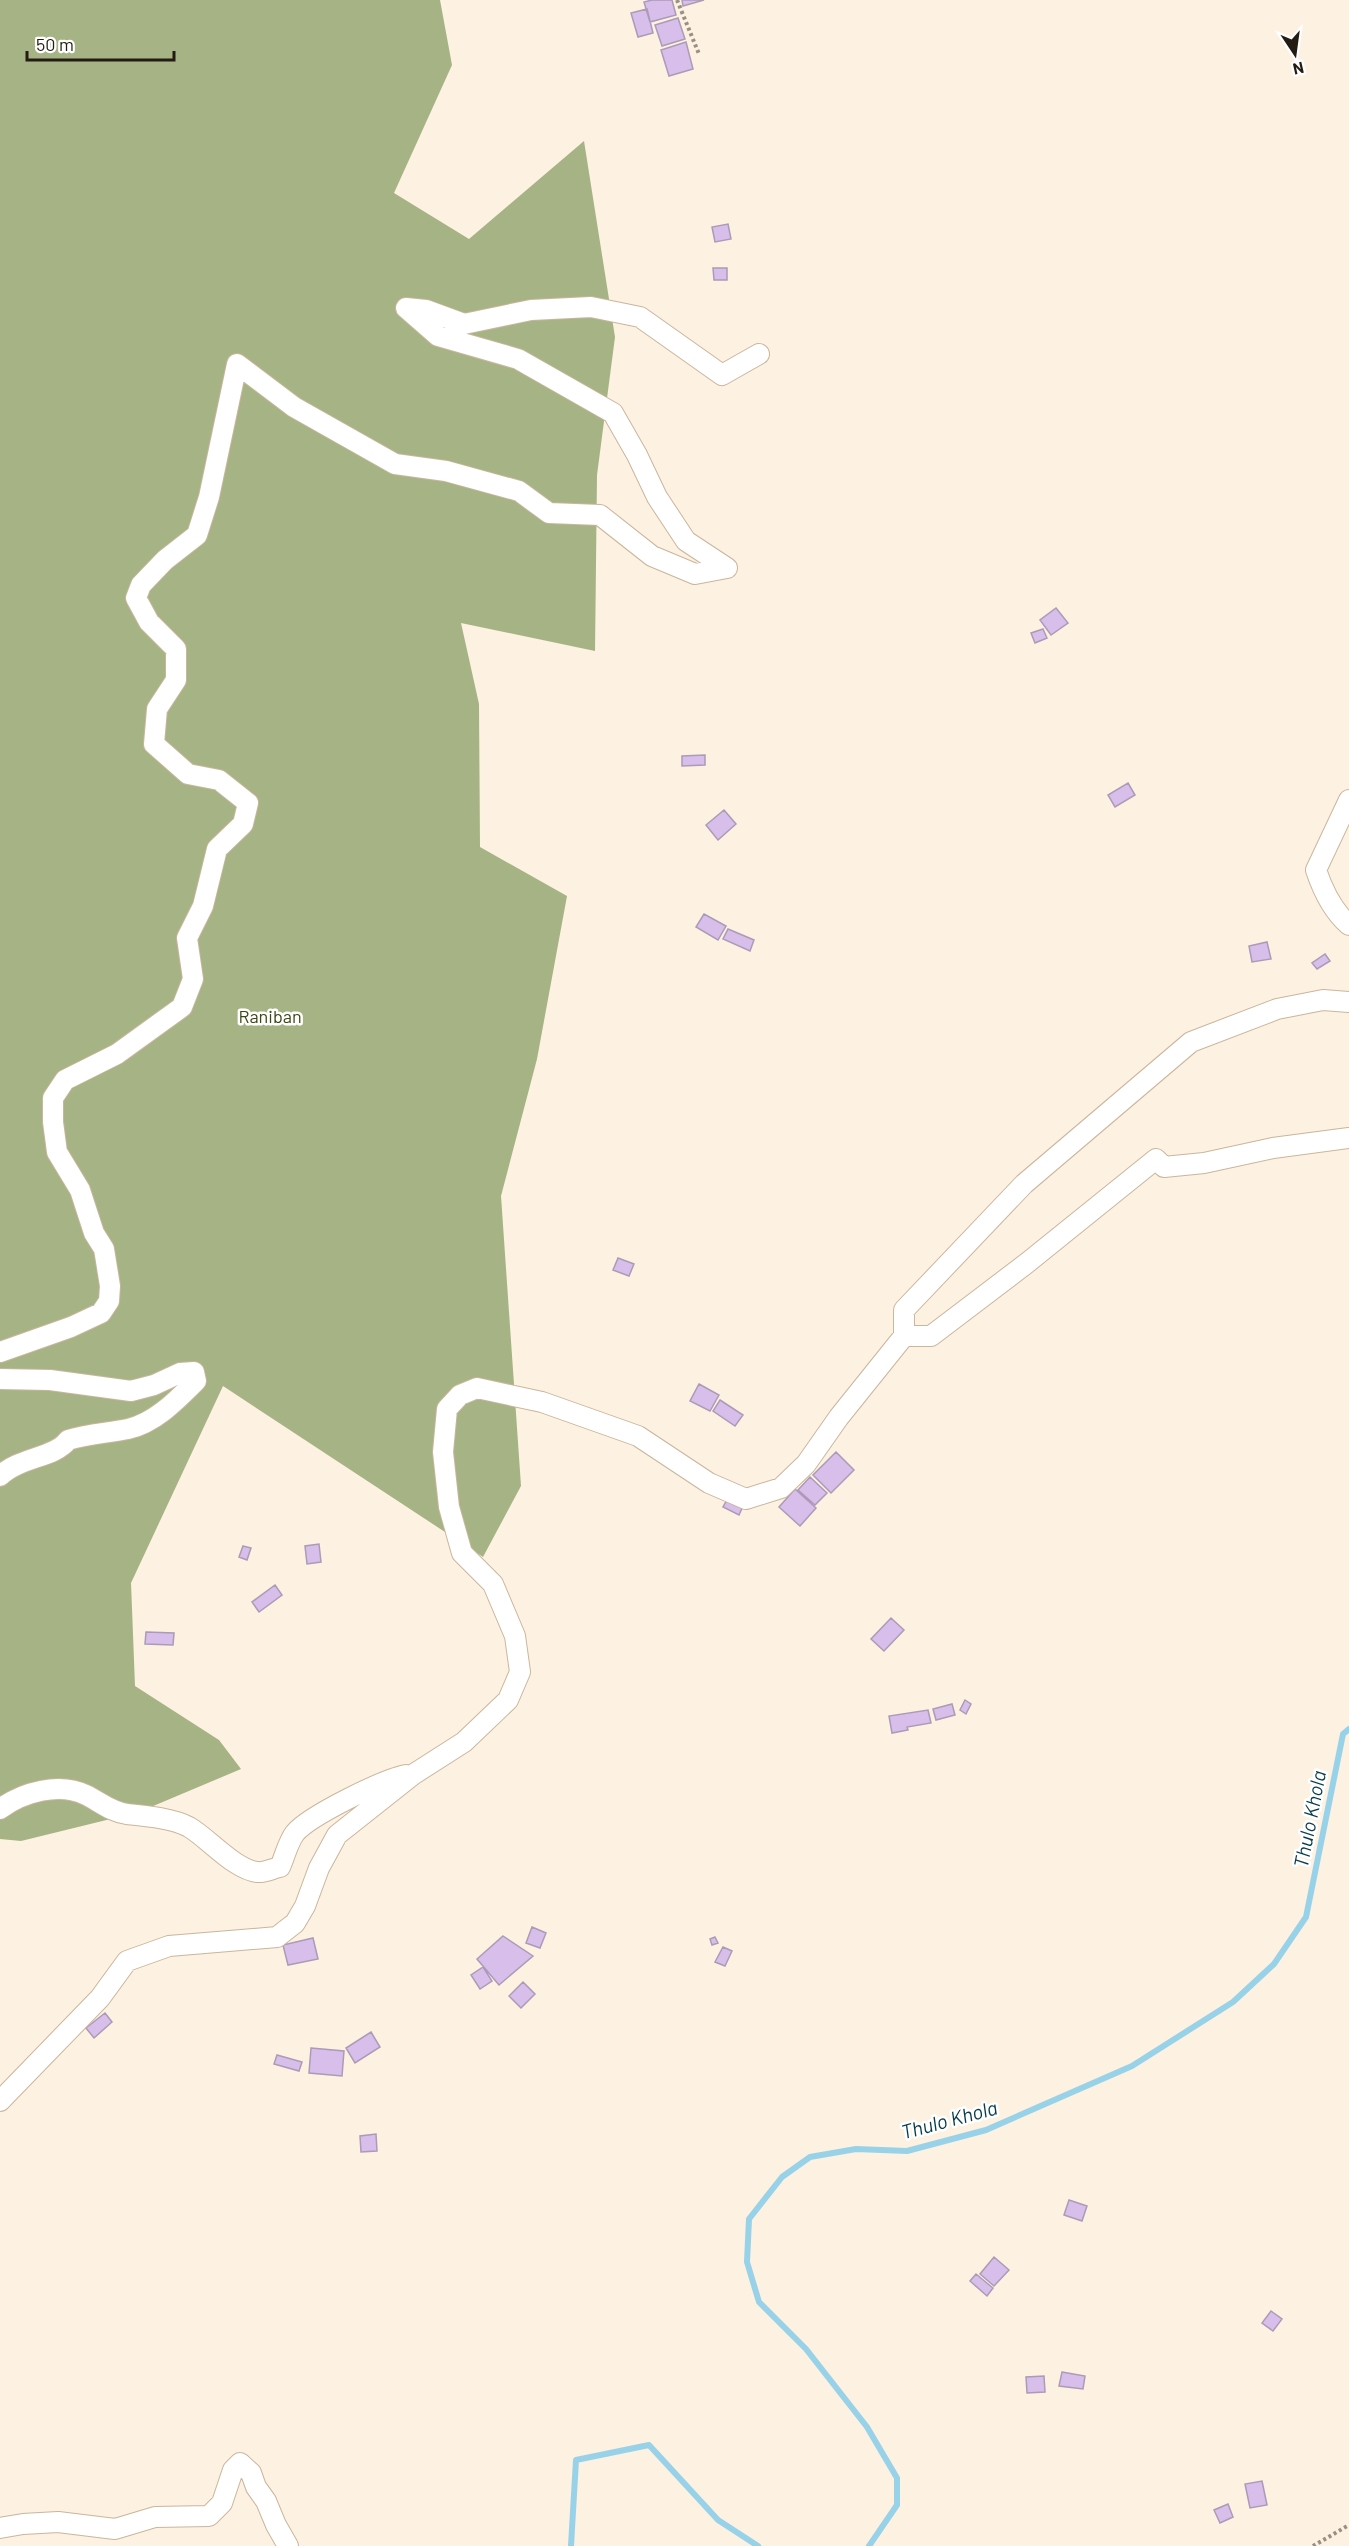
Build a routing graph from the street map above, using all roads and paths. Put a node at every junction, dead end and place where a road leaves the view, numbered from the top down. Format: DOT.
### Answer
graph roads {
  1 [pos="677,0"];
  2 [pos="699,54"];
  3 [pos="759,354"];
  4 [pos="1349,800"];
  5 [pos="1349,926"];
  6 [pos="1349,1002"];
  7 [pos="1349,1138"];
  8 [pos="904,1336"];
  9 [pos="0,1352"];
  10 [pos="0,1379"];
  11 [pos="0,1476"];
  12 [pos="414,1774"];
  13 [pos="0,1809"];
  14 [pos="0,2101"];
  15 [pos="1349,2525"];
  16 [pos="0,2528"];
  17 [pos="288,2546"];
  18 [pos="1313,2546"];
  1 -- 2 [label="path"];
  3 -- 9 [label="street"];
  4 -- 5 [label="street"];
  6 -- 8 [label="street"];
  7 -- 8 [label="street"];
  8 -- 12 [label="street"];
  10 -- 11 [label="street"];
  12 -- 13 [label="street"];
  12 -- 14 [label="street"];
  15 -- 18 [label="path"];
  16 -- 17 [label="street"];
}
